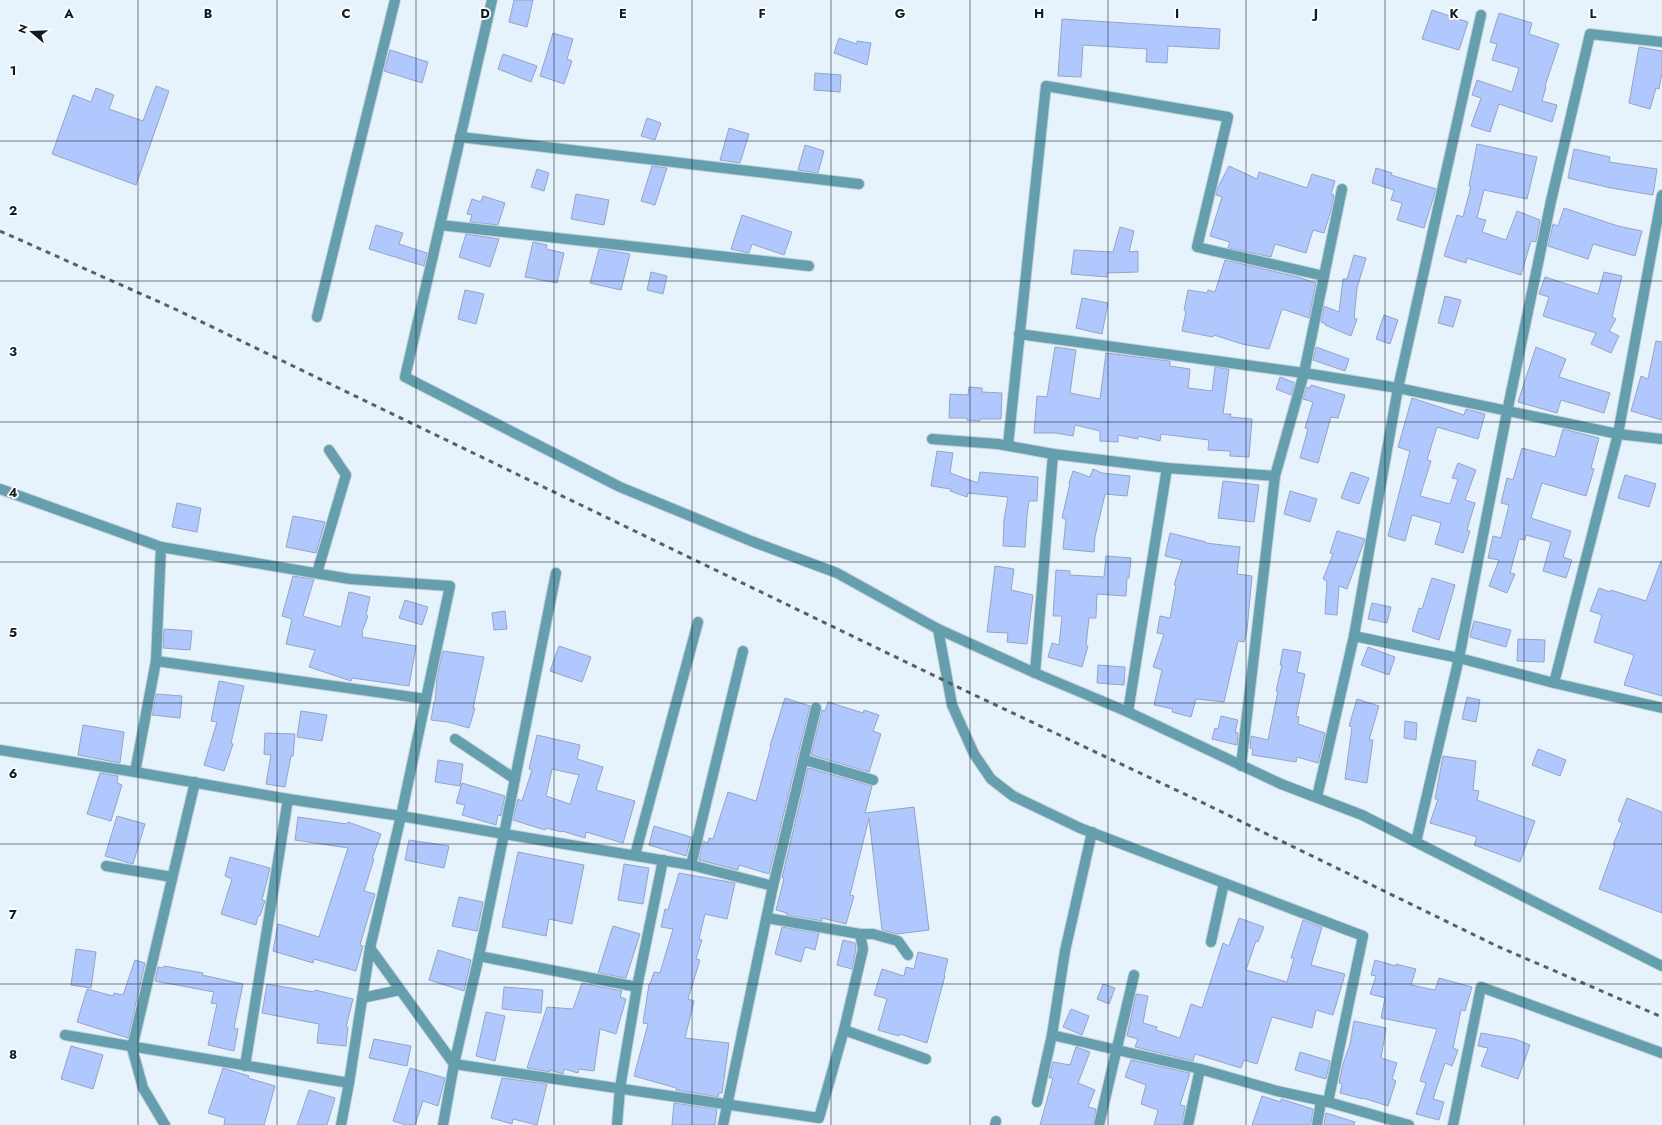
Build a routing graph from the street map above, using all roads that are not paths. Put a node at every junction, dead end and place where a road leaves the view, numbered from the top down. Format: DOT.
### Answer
graph roads {
  1 [pos="395,0"];
  2 [pos="492,0"];
  3 [pos="1482,15"];
  4 [pos="1662,42"];
  5 [pos="460,137"];
  6 [pos="859,184"];
  7 [pos="1342,189"];
  8 [pos="1662,195"];
  9 [pos="440,225"];
  10 [pos="809,266"];
  11 [pos="1324,276"];
  12 [pos="317,317"];
  13 [pos="1019,334"];
  14 [pos="1304,373"];
  15 [pos="1398,388"];
  16 [pos="1507,412"];
  17 [pos="1618,434"];
  18 [pos="932,439"];
  19 [pos="1662,439"];
  20 [pos="1008,445"];
  21 [pos="329,450"];
  22 [pos="1053,454"];
  23 [pos="1167,468"];
  24 [pos="1275,476"];
  25 [pos="0,489"];
  26 [pos="161,547"];
  27 [pos="317,573"];
  28 [pos="556,573"];
  29 [pos="698,622"];
  30 [pos="938,629"];
  31 [pos="1354,636"];
  32 [pos="743,651"];
  33 [pos="1459,658"];
  34 [pos="156,661"];
  35 [pos="1035,673"];
  36 [pos="1554,683"];
  37 [pos="426,699"];
  38 [pos="816,708"];
  39 [pos="1662,708"];
  40 [pos="1128,712"];
  41 [pos="455,739"];
  42 [pos="0,750"];
  43 [pos="805,760"];
  44 [pos="1242,766"];
  45 [pos="135,772"];
  46 [pos="515,779"];
  47 [pos="873,780"];
  48 [pos="195,782"];
  49 [pos="1317,797"];
  50 [pos="288,799"];
  51 [pos="401,816"];
  52 [pos="1092,832"];
  53 [pos="504,834"];
  54 [pos="1416,842"];
  55 [pos="635,856"];
  56 [pos="663,860"];
  57 [pos="691,865"];
  58 [pos="106,866"];
  59 [pos="172,877"];
  60 [pos="1224,883"];
  61 [pos="774,886"];
  62 [pos="767,918"];
  63 [pos="860,934"];
  64 [pos="1211,942"];
  65 [pos="370,948"];
  66 [pos="908,955"];
  67 [pos="479,956"];
  68 [pos="1662,966"];
  69 [pos="1134,975"];
  70 [pos="637,987"];
  71 [pos="400,990"];
  72 [pos="362,998"];
  73 [pos="844,1030"];
  74 [pos="1052,1035"];
  75 [pos="65,1036"];
  76 [pos="132,1048"];
  77 [pos="1117,1049"];
  78 [pos="1662,1053"];
  79 [pos="926,1059"];
  80 [pos="454,1064"];
  81 [pos="245,1066"];
  82 [pos="1200,1069"];
  83 [pos="349,1083"];
  84 [pos="620,1088"];
  85 [pos="1036,1102"];
  86 [pos="1325,1102"];
  87 [pos="727,1104"];
  88 [pos="165,1125"];
  89 [pos="341,1125"];
  90 [pos="443,1125"];
  91 [pos="617,1125"];
  92 [pos="724,1125"];
  93 [pos="1099,1125"];
  94 [pos="1188,1125"];
  95 [pos="1317,1125"];
  96 [pos="1409,1125"];
  97 [pos="1453,1125"];
  1 -- 12 [label="street"];
  2 -- 5 [label="street"];
  3 -- 15 [label="street"];
  4 -- 16 [label="street"];
  5 -- 6 [label="street"];
  5 -- 9 [label="street"];
  7 -- 11 [label="street"];
  8 -- 17 [label="street"];
  9 -- 10 [label="street"];
  9 -- 30 [label="street"];
  11 -- 13 [label="street"];
  11 -- 14 [label="street"];
  13 -- 14 [label="street"];
  13 -- 20 [label="street"];
  14 -- 15 [label="street"];
  14 -- 24 [label="street"];
  15 -- 16 [label="street"];
  15 -- 31 [label="street"];
  16 -- 17 [label="street"];
  16 -- 33 [label="street"];
  17 -- 19 [label="street"];
  17 -- 36 [label="street"];
  18 -- 20 [label="street"];
  20 -- 22 [label="street"];
  21 -- 27 [label="street"];
  22 -- 23 [label="street"];
  22 -- 35 [label="street"];
  23 -- 24 [label="street"];
  23 -- 40 [label="street"];
  24 -- 44 [label="street"];
  25 -- 26 [label="street"];
  26 -- 27 [label="street"];
  26 -- 34 [label="street"];
  27 -- 37 [label="street"];
  28 -- 46 [label="street"];
  29 -- 55 [label="street"];
  30 -- 35 [label="street"];
  30 -- 52 [label="street"];
  31 -- 33 [label="street"];
  31 -- 49 [label="street"];
  32 -- 57 [label="street"];
  33 -- 36 [label="street"];
  33 -- 54 [label="street"];
  34 -- 37 [label="street"];
  34 -- 45 [label="street"];
  35 -- 40 [label="street"];
  36 -- 39 [label="street"];
  37 -- 51 [label="street"];
  38 -- 43 [label="street"];
  40 -- 44 [label="street"];
  41 -- 46 [label="street"];
  42 -- 45 [label="street"];
  43 -- 47 [label="street"];
  43 -- 61 [label="street"];
  44 -- 49 [label="street"];
  45 -- 48 [label="street"];
  46 -- 53 [label="street"];
  48 -- 50 [label="street"];
  48 -- 59 [label="street"];
  49 -- 54 [label="street"];
  50 -- 51 [label="street"];
  50 -- 81 [label="street"];
  51 -- 53 [label="street"];
  51 -- 65 [label="street"];
  52 -- 60 [label="street"];
  52 -- 74 [label="street"];
  53 -- 55 [label="street"];
  53 -- 67 [label="street"];
  54 -- 68 [label="street"];
  55 -- 56 [label="street"];
  56 -- 57 [label="street"];
  56 -- 70 [label="street"];
  57 -- 61 [label="street"];
  58 -- 59 [label="street"];
  59 -- 76 [label="street"];
  60 -- 64 [label="street"];
  60 -- 86 [label="street"];
  61 -- 62 [label="street"];
  62 -- 63 [label="street"];
  62 -- 87 [label="street"];
  63 -- 66 [label="street"];
  63 -- 73 [label="street"];
  65 -- 71 [label="street"];
  65 -- 72 [label="street"];
  67 -- 70 [label="street"];
  67 -- 80 [label="street"];
  69 -- 77 [label="street"];
  70 -- 84 [label="street"];
  71 -- 72 [label="street"];
  71 -- 80 [label="street"];
  72 -- 83 [label="street"];
  73 -- 79 [label="street"];
  73 -- 87 [label="street"];
  74 -- 77 [label="street"];
  74 -- 85 [label="street"];
  75 -- 76 [label="street"];
  76 -- 81 [label="street"];
  76 -- 88 [label="street"];
  77 -- 82 [label="street"];
  77 -- 93 [label="street"];
  78 -- 97 [label="street"];
  80 -- 84 [label="street"];
  80 -- 90 [label="street"];
  81 -- 83 [label="street"];
  82 -- 86 [label="street"];
  82 -- 94 [label="street"];
  83 -- 89 [label="street"];
  84 -- 87 [label="street"];
  84 -- 91 [label="street"];
  86 -- 95 [label="street"];
  86 -- 96 [label="street"];
  87 -- 92 [label="street"];
}
